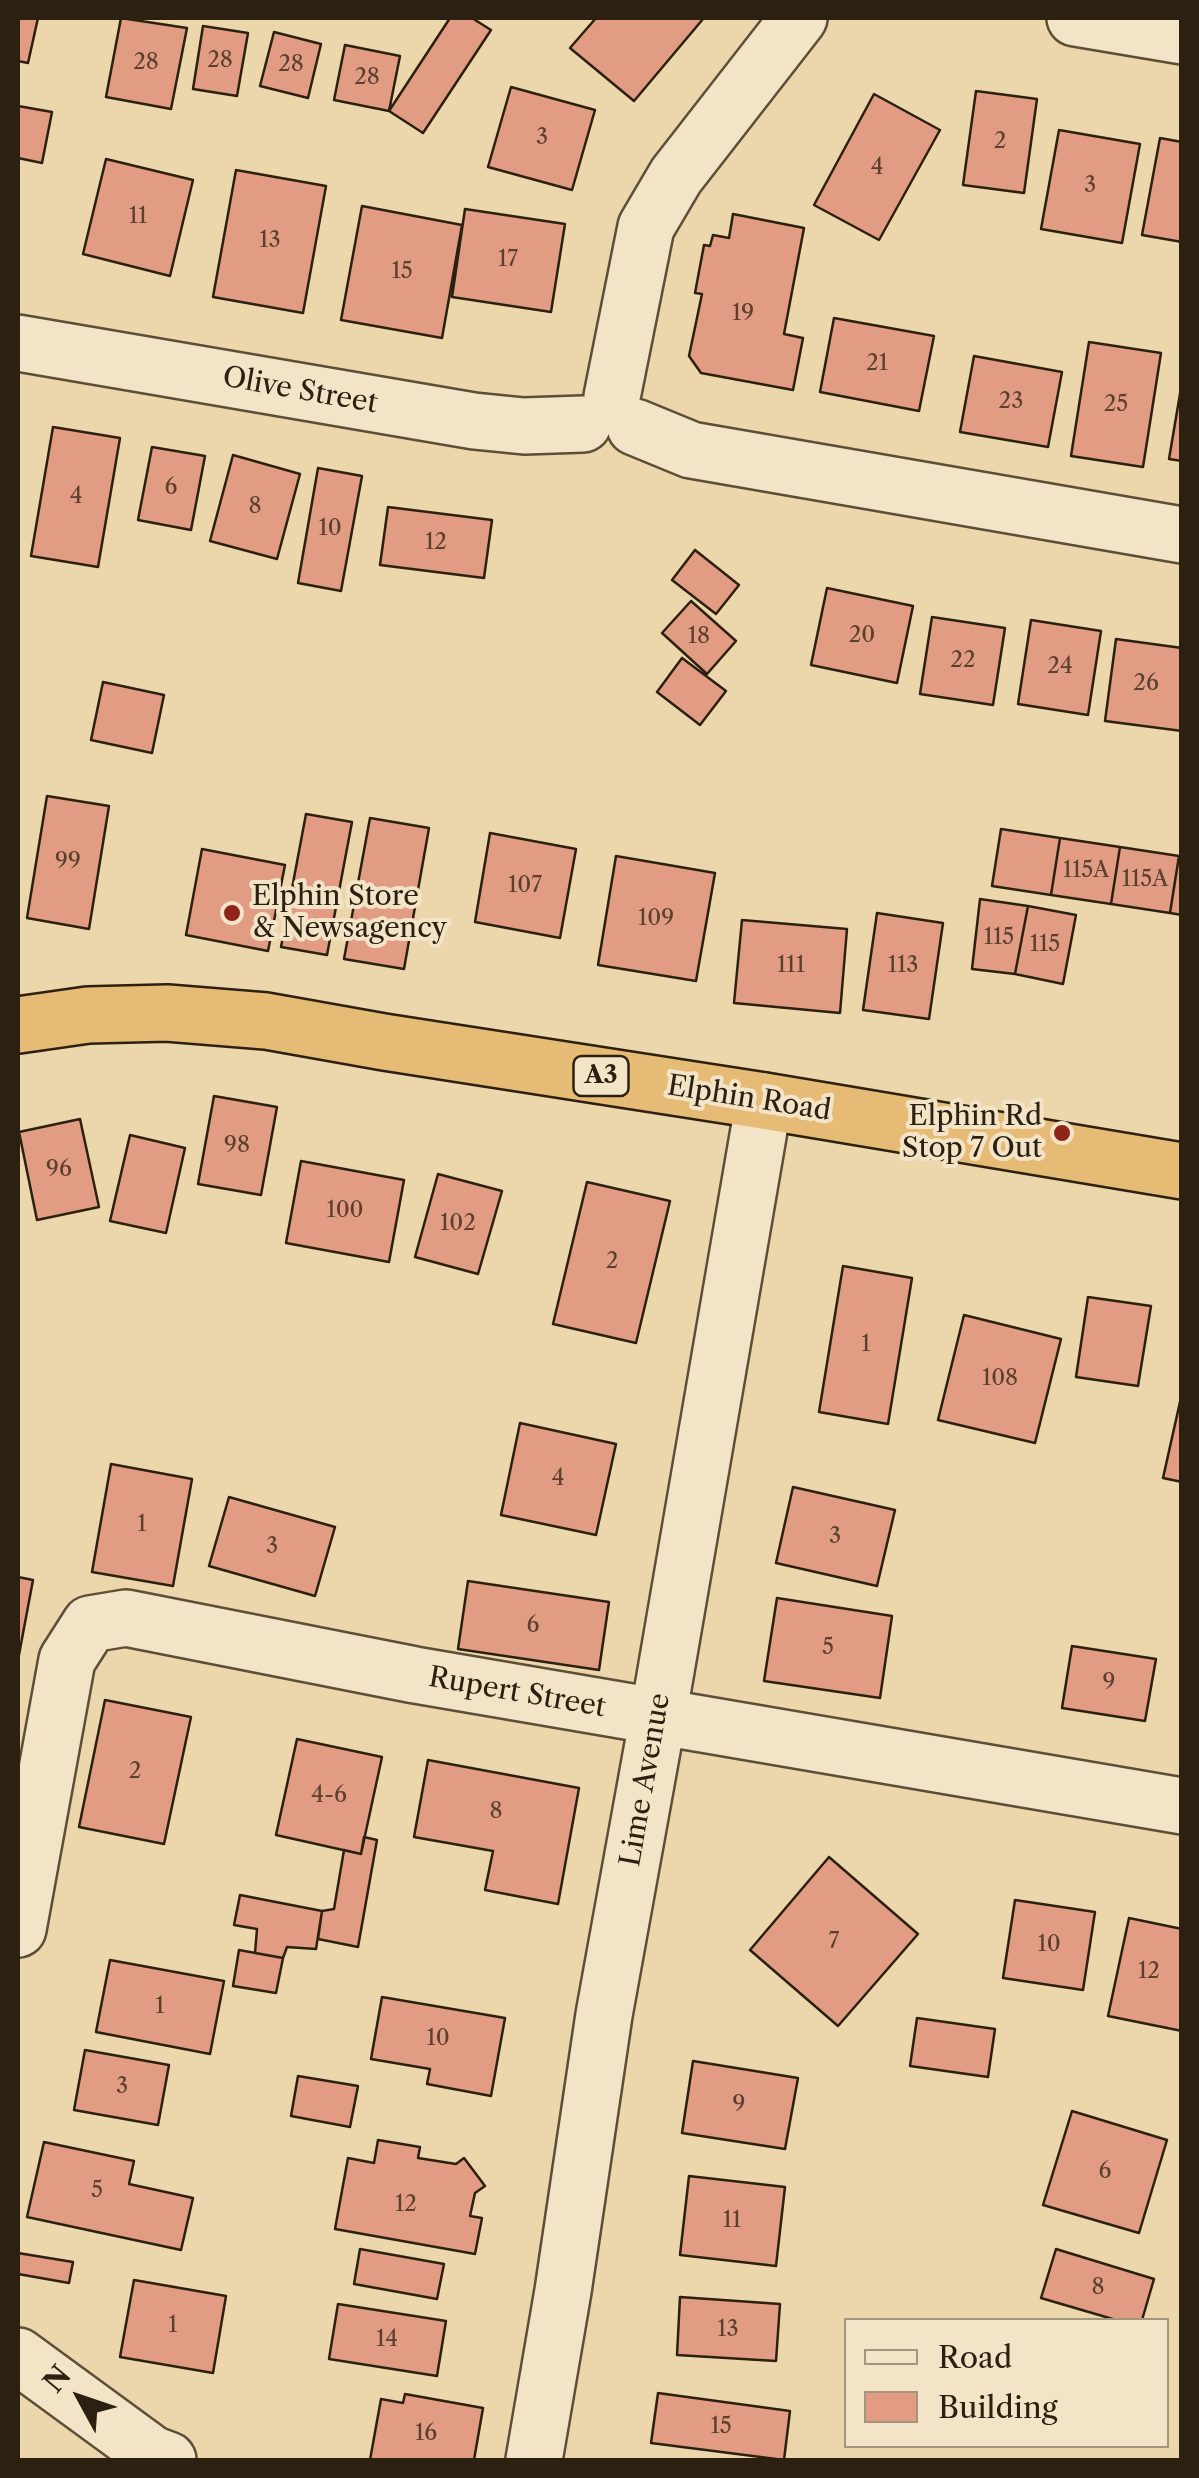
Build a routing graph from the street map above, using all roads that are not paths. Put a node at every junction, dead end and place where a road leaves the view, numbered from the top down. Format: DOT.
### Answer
graph roads {
  1 [pos="799,18"];
  2 [pos="1076,18"];
  3 [pos="1182,36"];
  4 [pos="18,343"];
  5 [pos="610,416"];
  6 [pos="1182,535"];
  7 [pos="18,1025"];
  8 [pos="764,1101"];
  9 [pos="1182,1171"];
  10 [pos="658,1717"];
  11 [pos="1182,1806"];
  12 [pos="18,1930"];
  13 [pos="18,2356"];
  14 [pos="156,2458"];
  15 [pos="534,2460"];
  1 -- 5 [label="street"];
  2 -- 3 [label="street"];
  4 -- 5 [label="street, Olive Street"];
  5 -- 6 [label="street, Olive Street"];
  7 -- 8 [label="highway, Elphin Road / A3"];
  8 -- 9 [label="highway, Elphin Road / A3"];
  8 -- 10 [label="street, Lime Avenue"];
  10 -- 11 [label="street, Rupert Street"];
  10 -- 12 [label="street, Rupert Street"];
  10 -- 15 [label="street, Lime Avenue"];
  13 -- 14 [label="street"];
}
